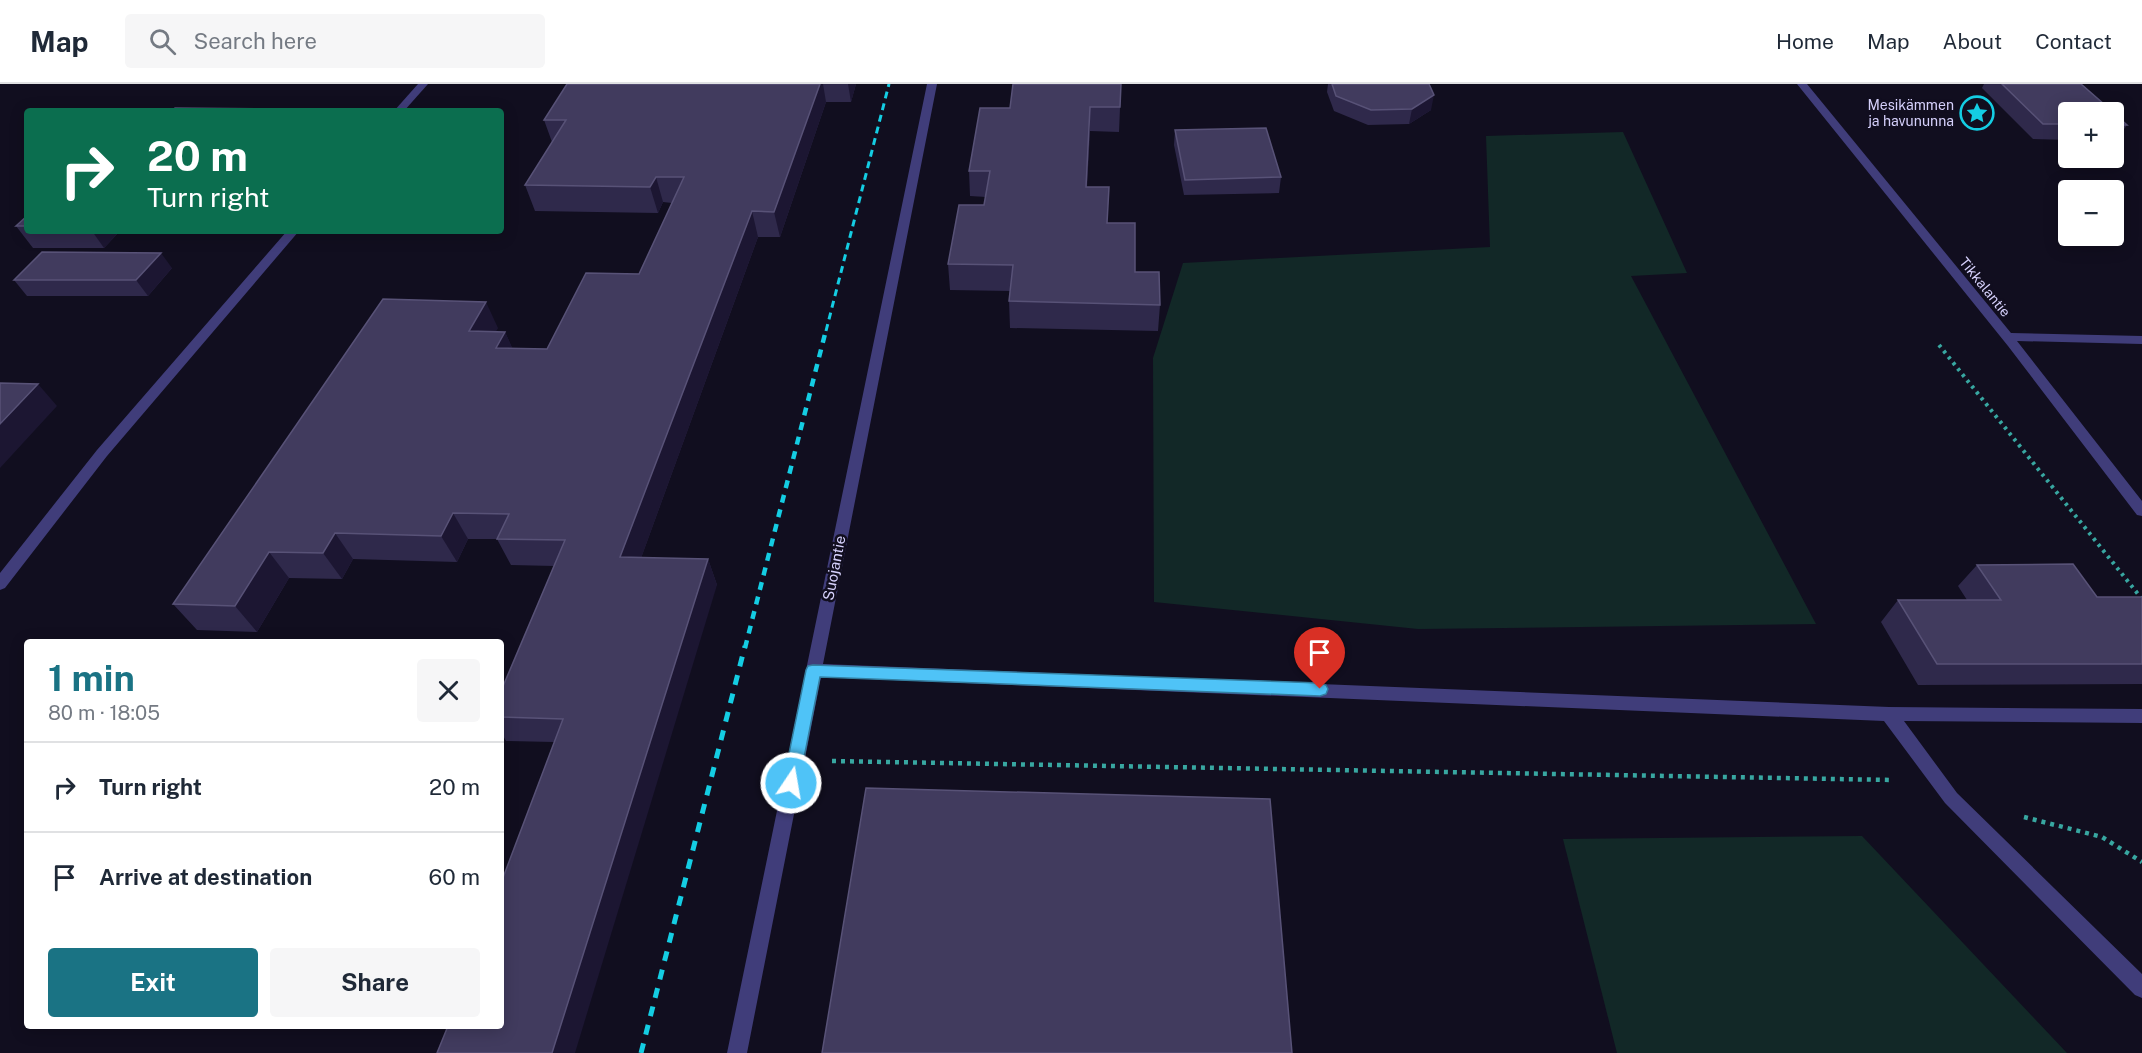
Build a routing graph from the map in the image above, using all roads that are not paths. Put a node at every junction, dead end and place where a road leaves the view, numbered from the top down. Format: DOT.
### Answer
graph roads {
  1 [pos="423,84"];
  2 [pos="932,84"];
  3 [pos="1802,84"];
  4 [pos="402,108"];
  5 [pos="290,234"];
  6 [pos="2006,337"];
  7 [pos="2142,340"];
  8 [pos="2142,512"];
  9 [pos="0,584"];
  10 [pos="813,670"];
  11 [pos="1889,714"];
  12 [pos="2142,716"];
  13 [pos="2142,988"];
  14 [pos="737,1053"];
  1 -- 4 [label="street"];
  2 -- 10 [label="street, Suojantie"];
  3 -- 6 [label="street, Tikkalantie"];
  5 -- 9 [label="street"];
  6 -- 7 [label="street"];
  6 -- 8 [label="street, Tikkalantie"];
  10 -- 11 [label="street"];
  10 -- 14 [label="street, Suojantie"];
  11 -- 12 [label="street"];
  11 -- 13 [label="street"];
}
